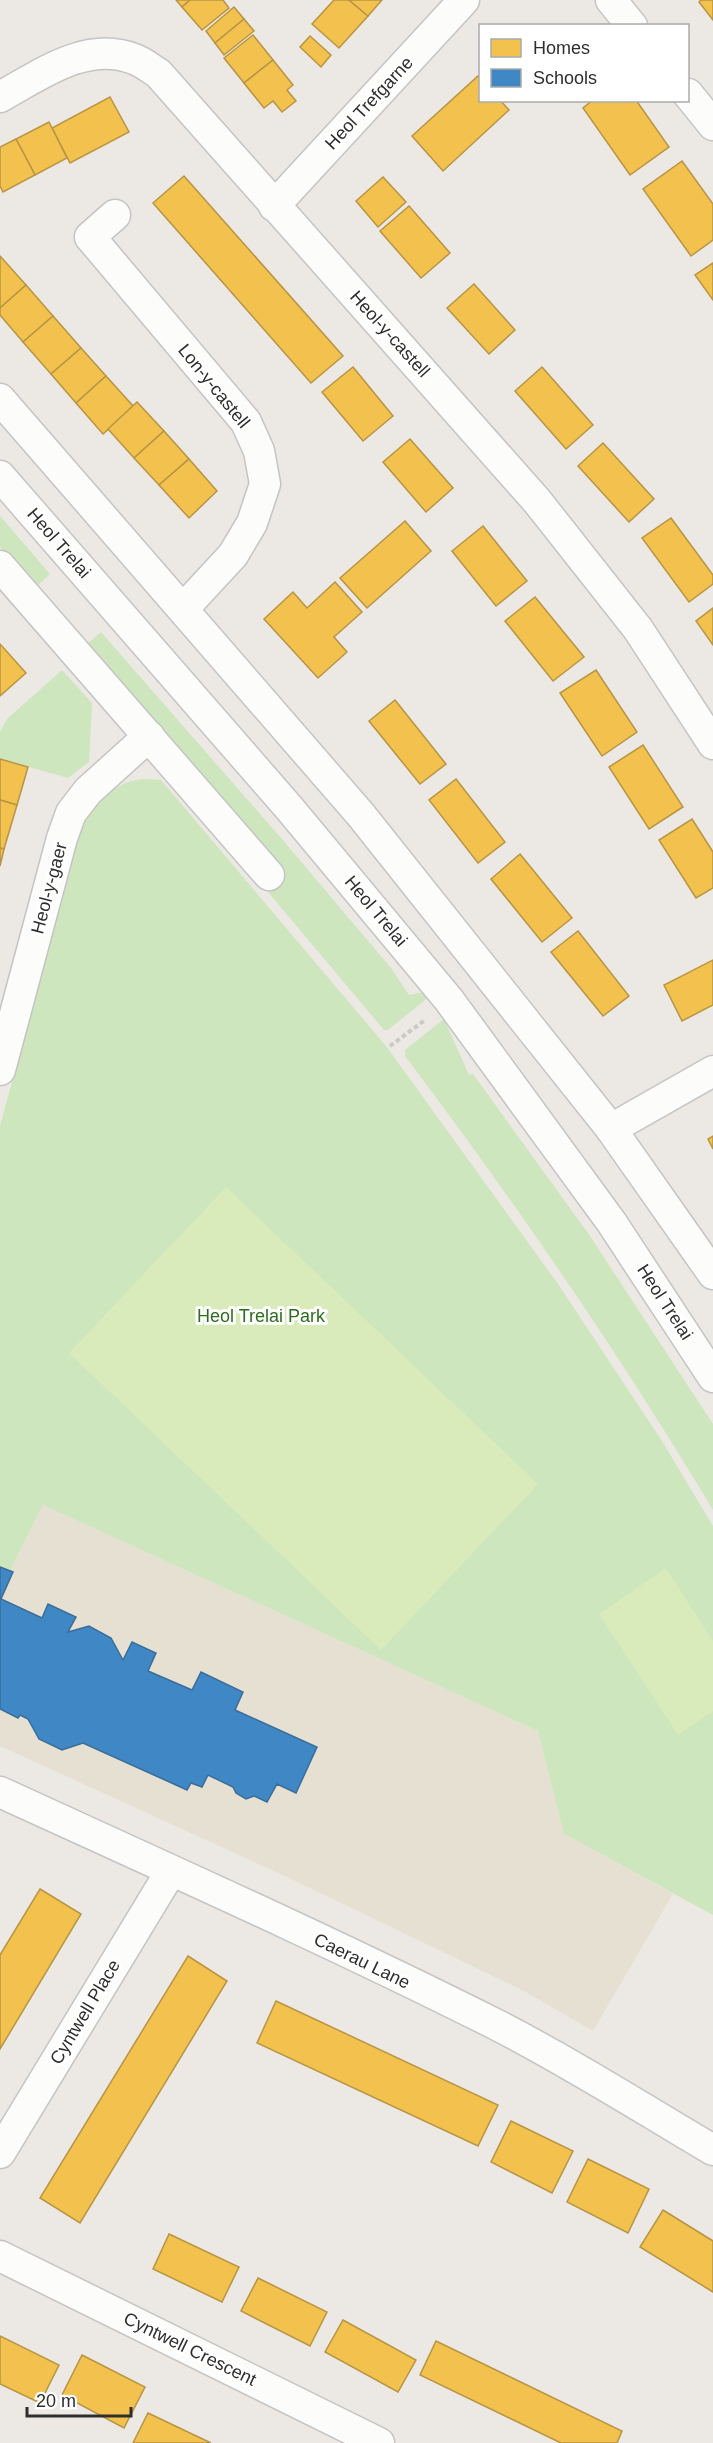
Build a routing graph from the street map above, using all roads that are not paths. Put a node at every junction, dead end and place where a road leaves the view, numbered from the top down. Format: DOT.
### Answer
graph roads {
  1 [pos="464,0"];
  2 [pos="611,0"];
  3 [pos="630,24"];
  4 [pos="689,96"];
  5 [pos="0,97"];
  6 [pos="713,125"];
  7 [pos="274,206"];
  8 [pos="115,215"];
  9 [pos="0,399"];
  10 [pos="0,476"];
  11 [pos="0,566"];
  12 [pos="184,608"];
  13 [pos="149,736"];
  14 [pos="713,744"];
  15 [pos="269,874"];
  16 [pos="0,1070"];
  17 [pos="713,1071"];
  18 [pos="611,1129"];
  19 [pos="713,1274"];
  20 [pos="713,1377"];
  21 [pos="0,1792"];
  22 [pos="171,1871"];
  23 [pos="713,2150"];
  24 [pos="0,2153"];
  25 [pos="0,2256"];
  26 [pos="379,2443"];
  1 -- 7 [label="street, Heol Trefgarne"];
  2 -- 3 [label="street"];
  4 -- 6 [label="street"];
  5 -- 7 [label="street, Heol-y-castell"];
  7 -- 14 [label="street, Heol-y-castell"];
  8 -- 12 [label="street, Lon-y-castell"];
  9 -- 12 [label="street"];
  10 -- 20 [label="street, Heol Trelai"];
  11 -- 13 [label="street"];
  12 -- 18 [label="street"];
  13 -- 15 [label="street"];
  13 -- 16 [label="street, Heol-y-gaer"];
  17 -- 18 [label="street"];
  18 -- 19 [label="street"];
  21 -- 22 [label="street, Caerau Lane"];
  22 -- 23 [label="street, Caerau Lane"];
  22 -- 24 [label="street, Cyntwell Place"];
  25 -- 26 [label="street, Cyntwell Crescent"];
}
